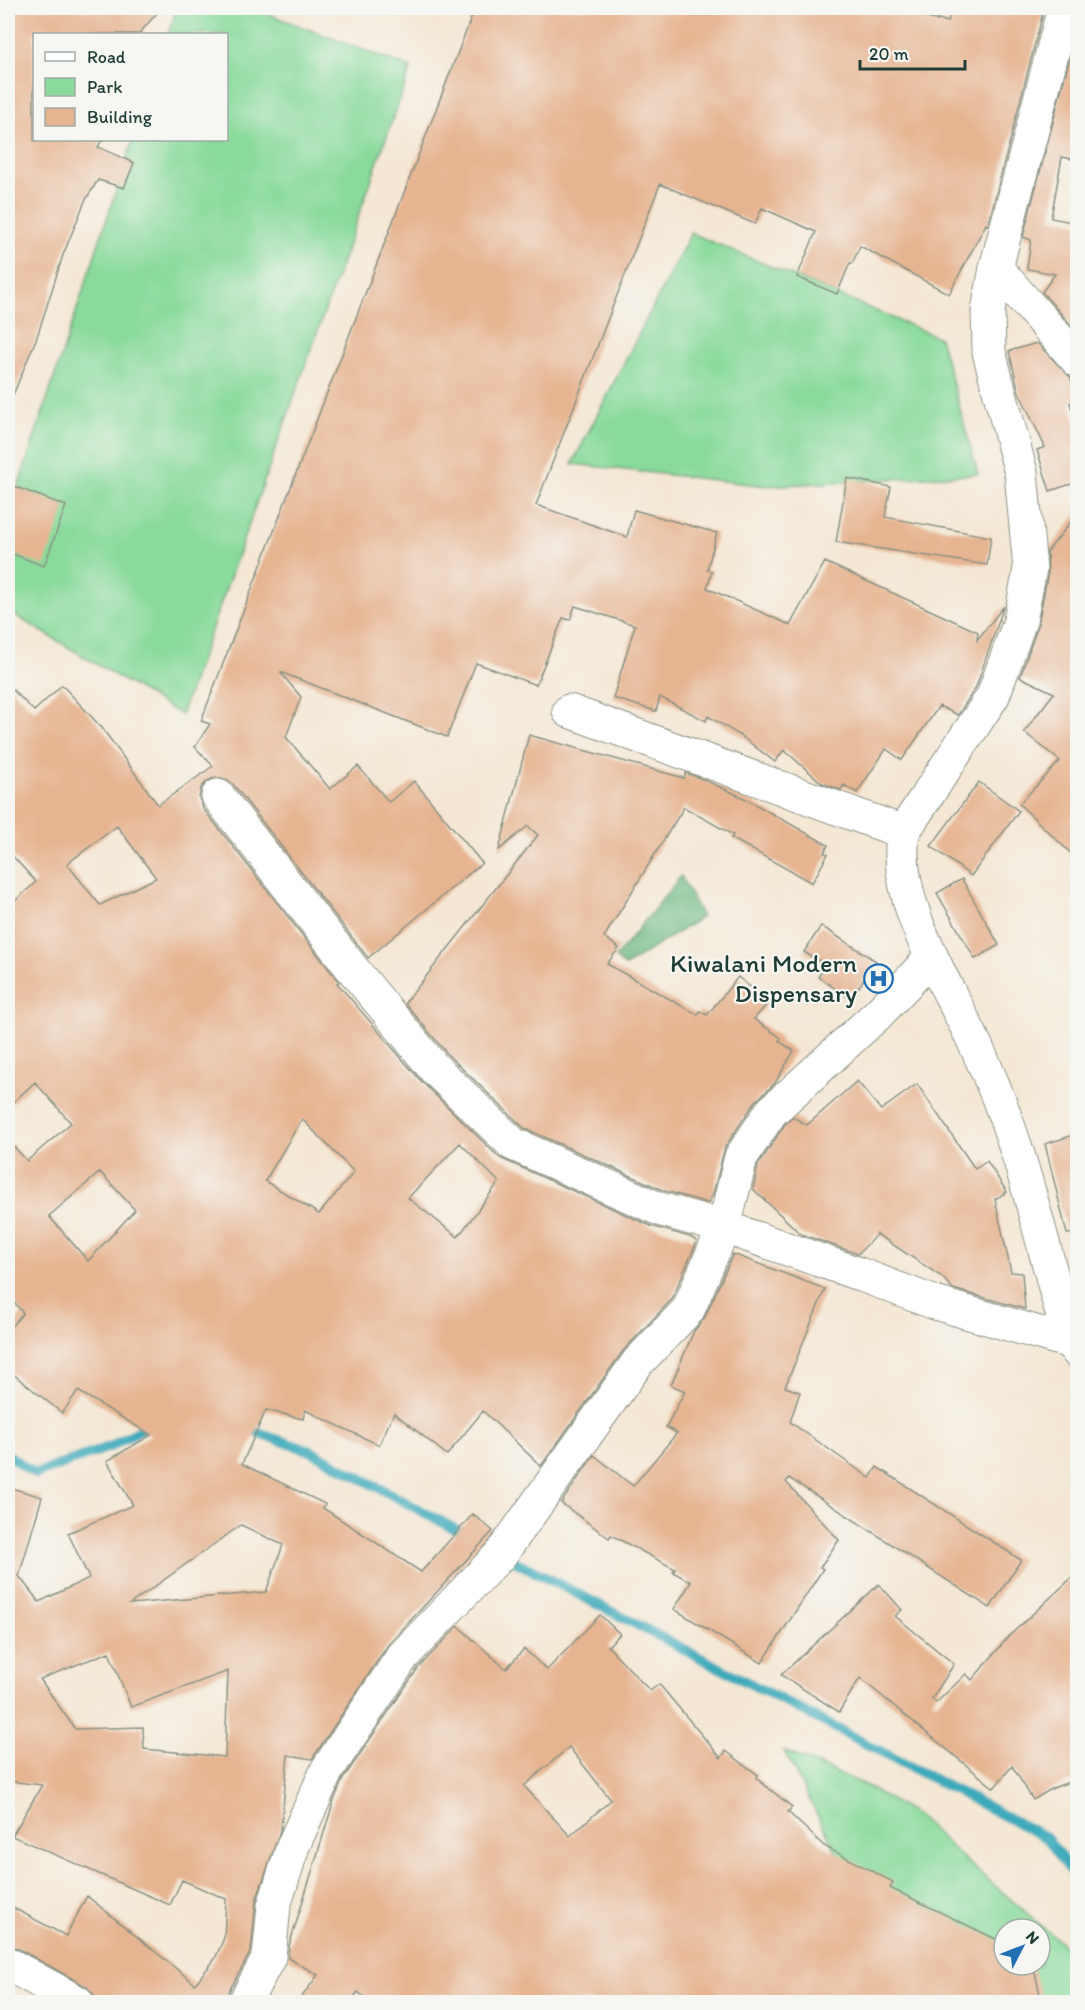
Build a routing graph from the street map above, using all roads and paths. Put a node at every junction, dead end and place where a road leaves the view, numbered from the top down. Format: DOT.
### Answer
graph roads {
  1 [pos="1064,8"];
  2 [pos="996,268"];
  3 [pos="1077,360"];
  4 [pos="569,711"];
  5 [pos="218,796"];
  6 [pos="903,832"];
  7 [pos="931,958"];
  8 [pos="724,1227"];
  9 [pos="1074,1347"];
  10 [pos="8,1964"];
  11 [pos="76,2002"];
  12 [pos="245,2002"];
  1 -- 2 [label="street"];
  2 -- 3 [label="street"];
  2 -- 6 [label="street"];
  4 -- 6 [label="street"];
  5 -- 8 [label="street"];
  6 -- 7 [label="street"];
  7 -- 8 [label="street"];
  7 -- 9 [label="street"];
  8 -- 9 [label="street"];
  8 -- 12 [label="street"];
  10 -- 11 [label="street"];
}
